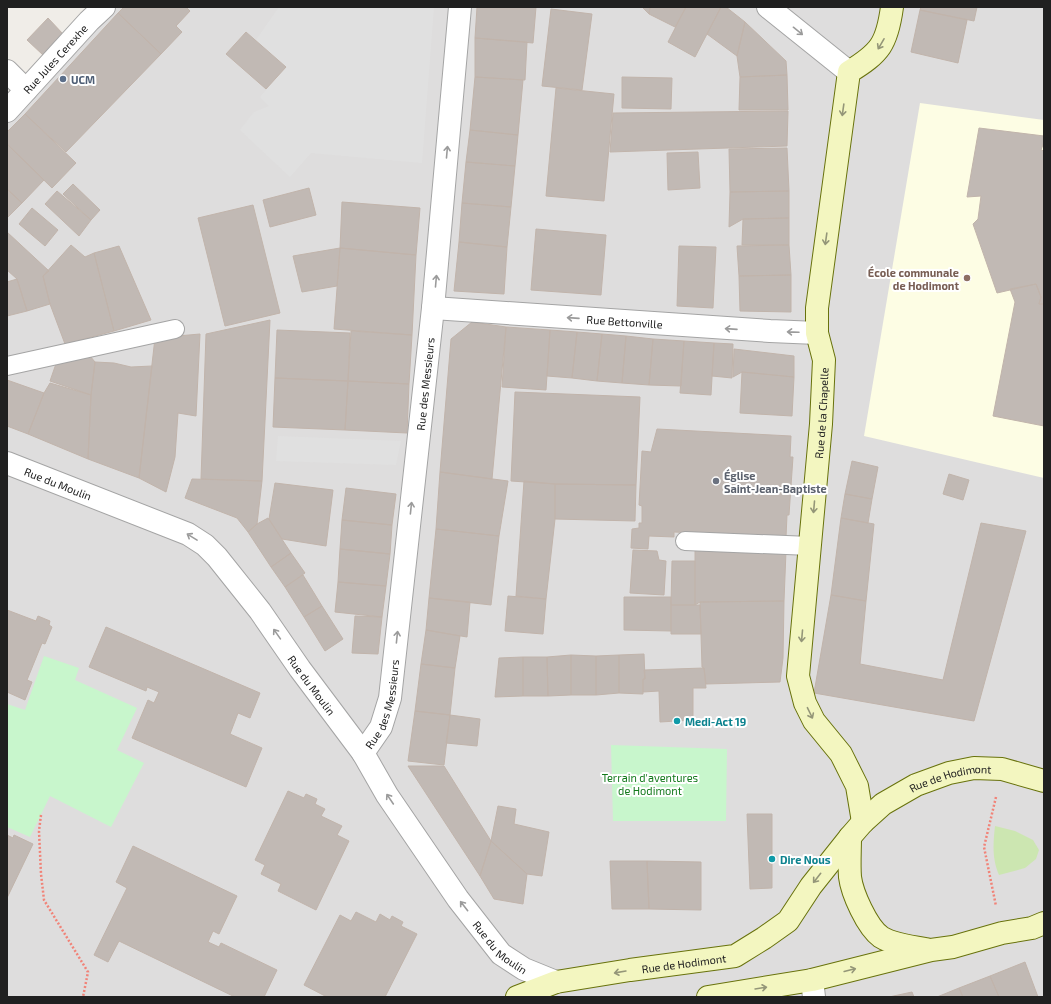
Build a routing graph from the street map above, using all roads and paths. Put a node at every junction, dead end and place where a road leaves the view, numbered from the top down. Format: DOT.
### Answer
graph roads {
  1 [pos="104,7"];
  2 [pos="460,7"];
  3 [pos="768,7"];
  4 [pos="892,7"];
  5 [pos="7,71"];
  6 [pos="848,72"];
  7 [pos="26,90"];
  8 [pos="7,111"];
  9 [pos="433,308"];
  10 [pos="175,329"];
  11 [pos="817,333"];
  12 [pos="7,366"];
  13 [pos="7,463"];
  14 [pos="685,541"];
  15 [pos="810,546"];
  16 [pos="363,753"];
  17 [pos="1002,769"];
  18 [pos="1044,781"];
  19 [pos="41,814"];
  20 [pos="856,830"];
  21 [pos="1040,928"];
  22 [pos="1002,933"];
  23 [pos="931,950"];
  24 [pos="556,982"];
  25 [pos="813,988"];
  26 [pos="83,997"];
  27 [pos="517,997"];
  28 [pos="708,997"];
  1 -- 7 [label="street, Rue Jules Cerexhe"];
  9 -- 2 [label="street, Rue des Messieurs, one-way"];
  3 -- 6 [label="street, one-way"];
  4 -- 6 [label="main road, one-way"];
  5 -- 7 [label="street"];
  6 -- 11 [label="main road, Rue de la Chapelle, one-way"];
  7 -- 8 [label="street, Rue Jules Cerexhe"];
  11 -- 9 [label="street, Rue Bettonville, one-way"];
  16 -- 9 [label="street, Rue des Messieurs, one-way"];
  10 -- 12 [label="lane"];
  11 -- 15 [label="main road, Rue de la Chapelle, one-way"];
  16 -- 13 [label="street, Rue du Moulin, one-way"];
  14 -- 15 [label="lane"];
  15 -- 20 [label="main road, Rue de la Chapelle, one-way"];
  24 -- 16 [label="street, Rue du Moulin, one-way"];
  17 -- 18 [label="main road, Rue de Hodimont"];
  17 -- 20 [label="main road, Rue de Hodimont"];
  17 -- 22 [label="path"];
  19 -- 26 [label="path"];
  20 -- 23 [label="main road"];
  20 -- 24 [label="main road, Rue de Hodimont, one-way"];
  21 -- 22 [label="main road"];
  22 -- 23 [label="main road"];
  25 -- 23 [label="main road, one-way"];
  24 -- 27 [label="main road, Rue de Hodimont"];
  28 -- 25 [label="main road, one-way"];
}
